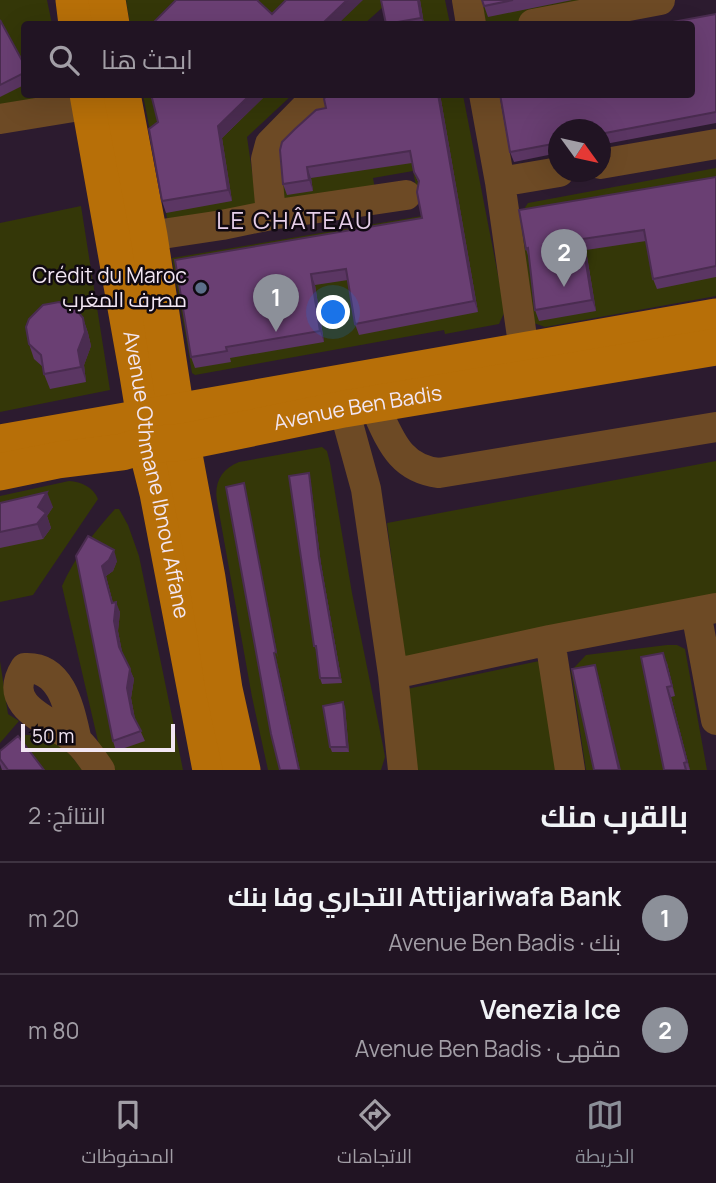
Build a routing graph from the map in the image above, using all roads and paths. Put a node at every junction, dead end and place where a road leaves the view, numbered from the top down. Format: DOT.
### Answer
graph roads {
  1 [pos="74,0"];
  2 [pos="107,0"];
  3 [pos="467,0"];
  4 [pos="660,0"];
  5 [pos="78,21"];
  6 [pos="110,21"];
  7 [pos="470,21"];
  8 [pos="549,21"];
  9 [pos="105,98"];
  10 [pos="315,98"];
  11 [pos="485,98"];
  12 [pos="0,119"];
  13 [pos="716,144"];
  14 [pos="611,162"];
  15 [pos="548,174"];
  16 [pos="500,182"];
  17 [pos="407,195"];
  18 [pos="271,215"];
  19 [pos="149,236"];
  20 [pos="716,317"];
  21 [pos="716,346"];
  22 [pos="524,351"];
  23 [pos="359,407"];
  24 [pos="716,427"];
  25 [pos="162,429"];
  26 [pos="0,443"];
  27 [pos="0,472"];
  28 [pos="706,610"];
  29 [pos="550,640"];
  30 [pos="393,674"];
  31 [pos="716,720"];
  32 [pos="77,740"];
  33 [pos="100,770"];
  34 [pos="211,770"];
  35 [pos="242,770"];
  36 [pos="403,770"];
  37 [pos="570,770"];
  1 -- 5 [label="main road"];
  2 -- 6 [label="main road"];
  3 -- 7 [label="street"];
  4 -- 8 [label="street"];
  9 -- 12 [label="street"];
  9 -- 19 [label="main road, Avenue Othmane Ibnou Affane"];
  9 -- 25 [label="main road, Avenue Othmane Ibnou Affane"];
  10 -- 18 [label="street"];
  11 -- 16 [label="street"];
  13 -- 14 [label="street"];
  15 -- 16 [label="street"];
  16 -- 22 [label="street"];
  17 -- 18 [label="street"];
  18 -- 19 [label="street"];
  19 -- 25 [label="main road, Avenue Othmane Ibnou Affane"];
  20 -- 22 [label="main road, Avenue Ben Badis"];
  21 -- 23 [label="main road, Avenue Ben Badis"];
  22 -- 25 [label="main road, Avenue Ben Badis"];
  23 -- 24 [label="street"];
  23 -- 25 [label="main road, Avenue Ben Badis"];
  23 -- 30 [label="street"];
  25 -- 26 [label="main road, Avenue Ben Badis"];
  25 -- 27 [label="main road, Avenue Ben Badis"];
  25 -- 34 [label="main road, Avenue Othmane Ibnou Affane"];
  25 -- 35 [label="main road, Avenue Othmane Ibnou Affane"];
  28 -- 29 [label="street"];
  28 -- 31 [label="street"];
  29 -- 30 [label="street"];
  29 -- 37 [label="street"];
  30 -- 36 [label="street"];
  32 -- 33 [label="street"];
}
